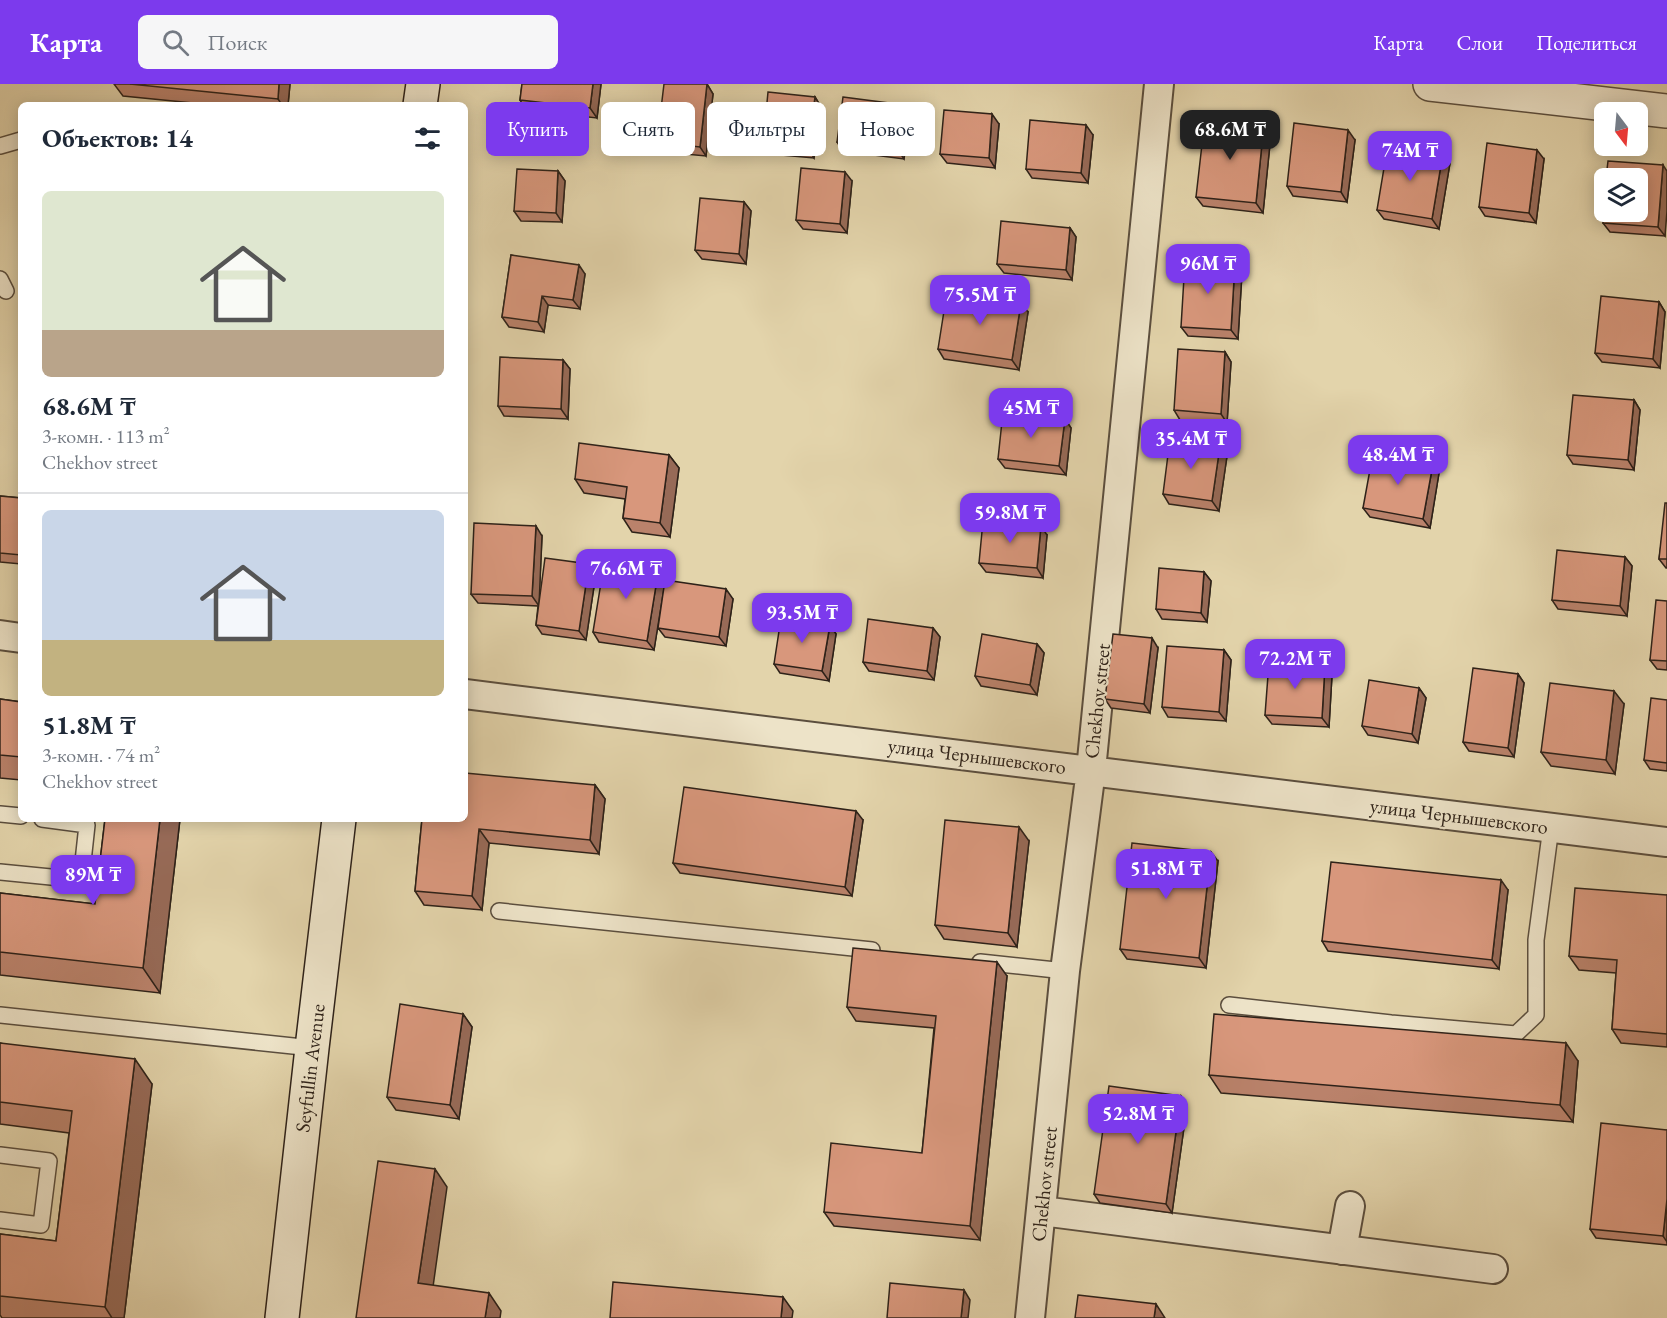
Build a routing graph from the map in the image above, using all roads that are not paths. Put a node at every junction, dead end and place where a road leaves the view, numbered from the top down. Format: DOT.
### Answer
graph roads {
  1 [pos="423,84"];
  2 [pos="1159,84"];
  3 [pos="1430,84"];
  4 [pos="1506,88"];
  5 [pos="420,102"];
  6 [pos="1667,111"];
  7 [pos="18,141"];
  8 [pos="0,146"];
  9 [pos="0,635"];
  10 [pos="18,638"];
  11 [pos="468,694"];
  12 [pos="1091,770"];
  13 [pos="0,814"];
  14 [pos="18,816"];
  15 [pos="64,822"];
  16 [pos="339,822"];
  17 [pos="1551,827"];
  18 [pos="1667,842"];
  19 [pos="0,872"];
  20 [pos="499,911"];
  21 [pos="888,952"];
  22 [pos="971,961"];
  23 [pos="1065,970"];
  24 [pos="1229,1005"];
  25 [pos="0,1015"];
  26 [pos="312,1048"];
  27 [pos="0,1155"];
  28 [pos="1350,1206"];
  29 [pos="1042,1211"];
  30 [pos="0,1220"];
  31 [pos="1342,1250"];
  32 [pos="1493,1269"];
  33 [pos="282,1318"];
  34 [pos="1030,1318"];
  1 -- 5 [label="main road"];
  2 -- 12 [label="street, Chekhov street"];
  3 -- 4 [label="main road"];
  4 -- 6 [label="main road"];
  7 -- 8 [label="lane"];
  9 -- 10 [label="street"];
  11 -- 12 [label="street, улица Чернышевского"];
  12 -- 17 [label="street, улица Чернышевского"];
  12 -- 23 [label="street, Chekhov street"];
  13 -- 14 [label="lane"];
  15 -- 19 [label="lane"];
  16 -- 26 [label="main road, Seyfullin Avenue"];
  17 -- 18 [label="street, улица Чернышевского"];
  17 -- 24 [label="lane"];
  20 -- 21 [label="lane"];
  22 -- 23 [label="lane"];
  23 -- 29 [label="street, Chekhov street"];
  25 -- 26 [label="lane"];
  26 -- 33 [label="main road, Seyfullin Avenue"];
  27 -- 30 [label="lane"];
  28 -- 31 [label="street"];
  29 -- 31 [label="street"];
  29 -- 34 [label="street, Chekhov street"];
  31 -- 32 [label="street"];
}
